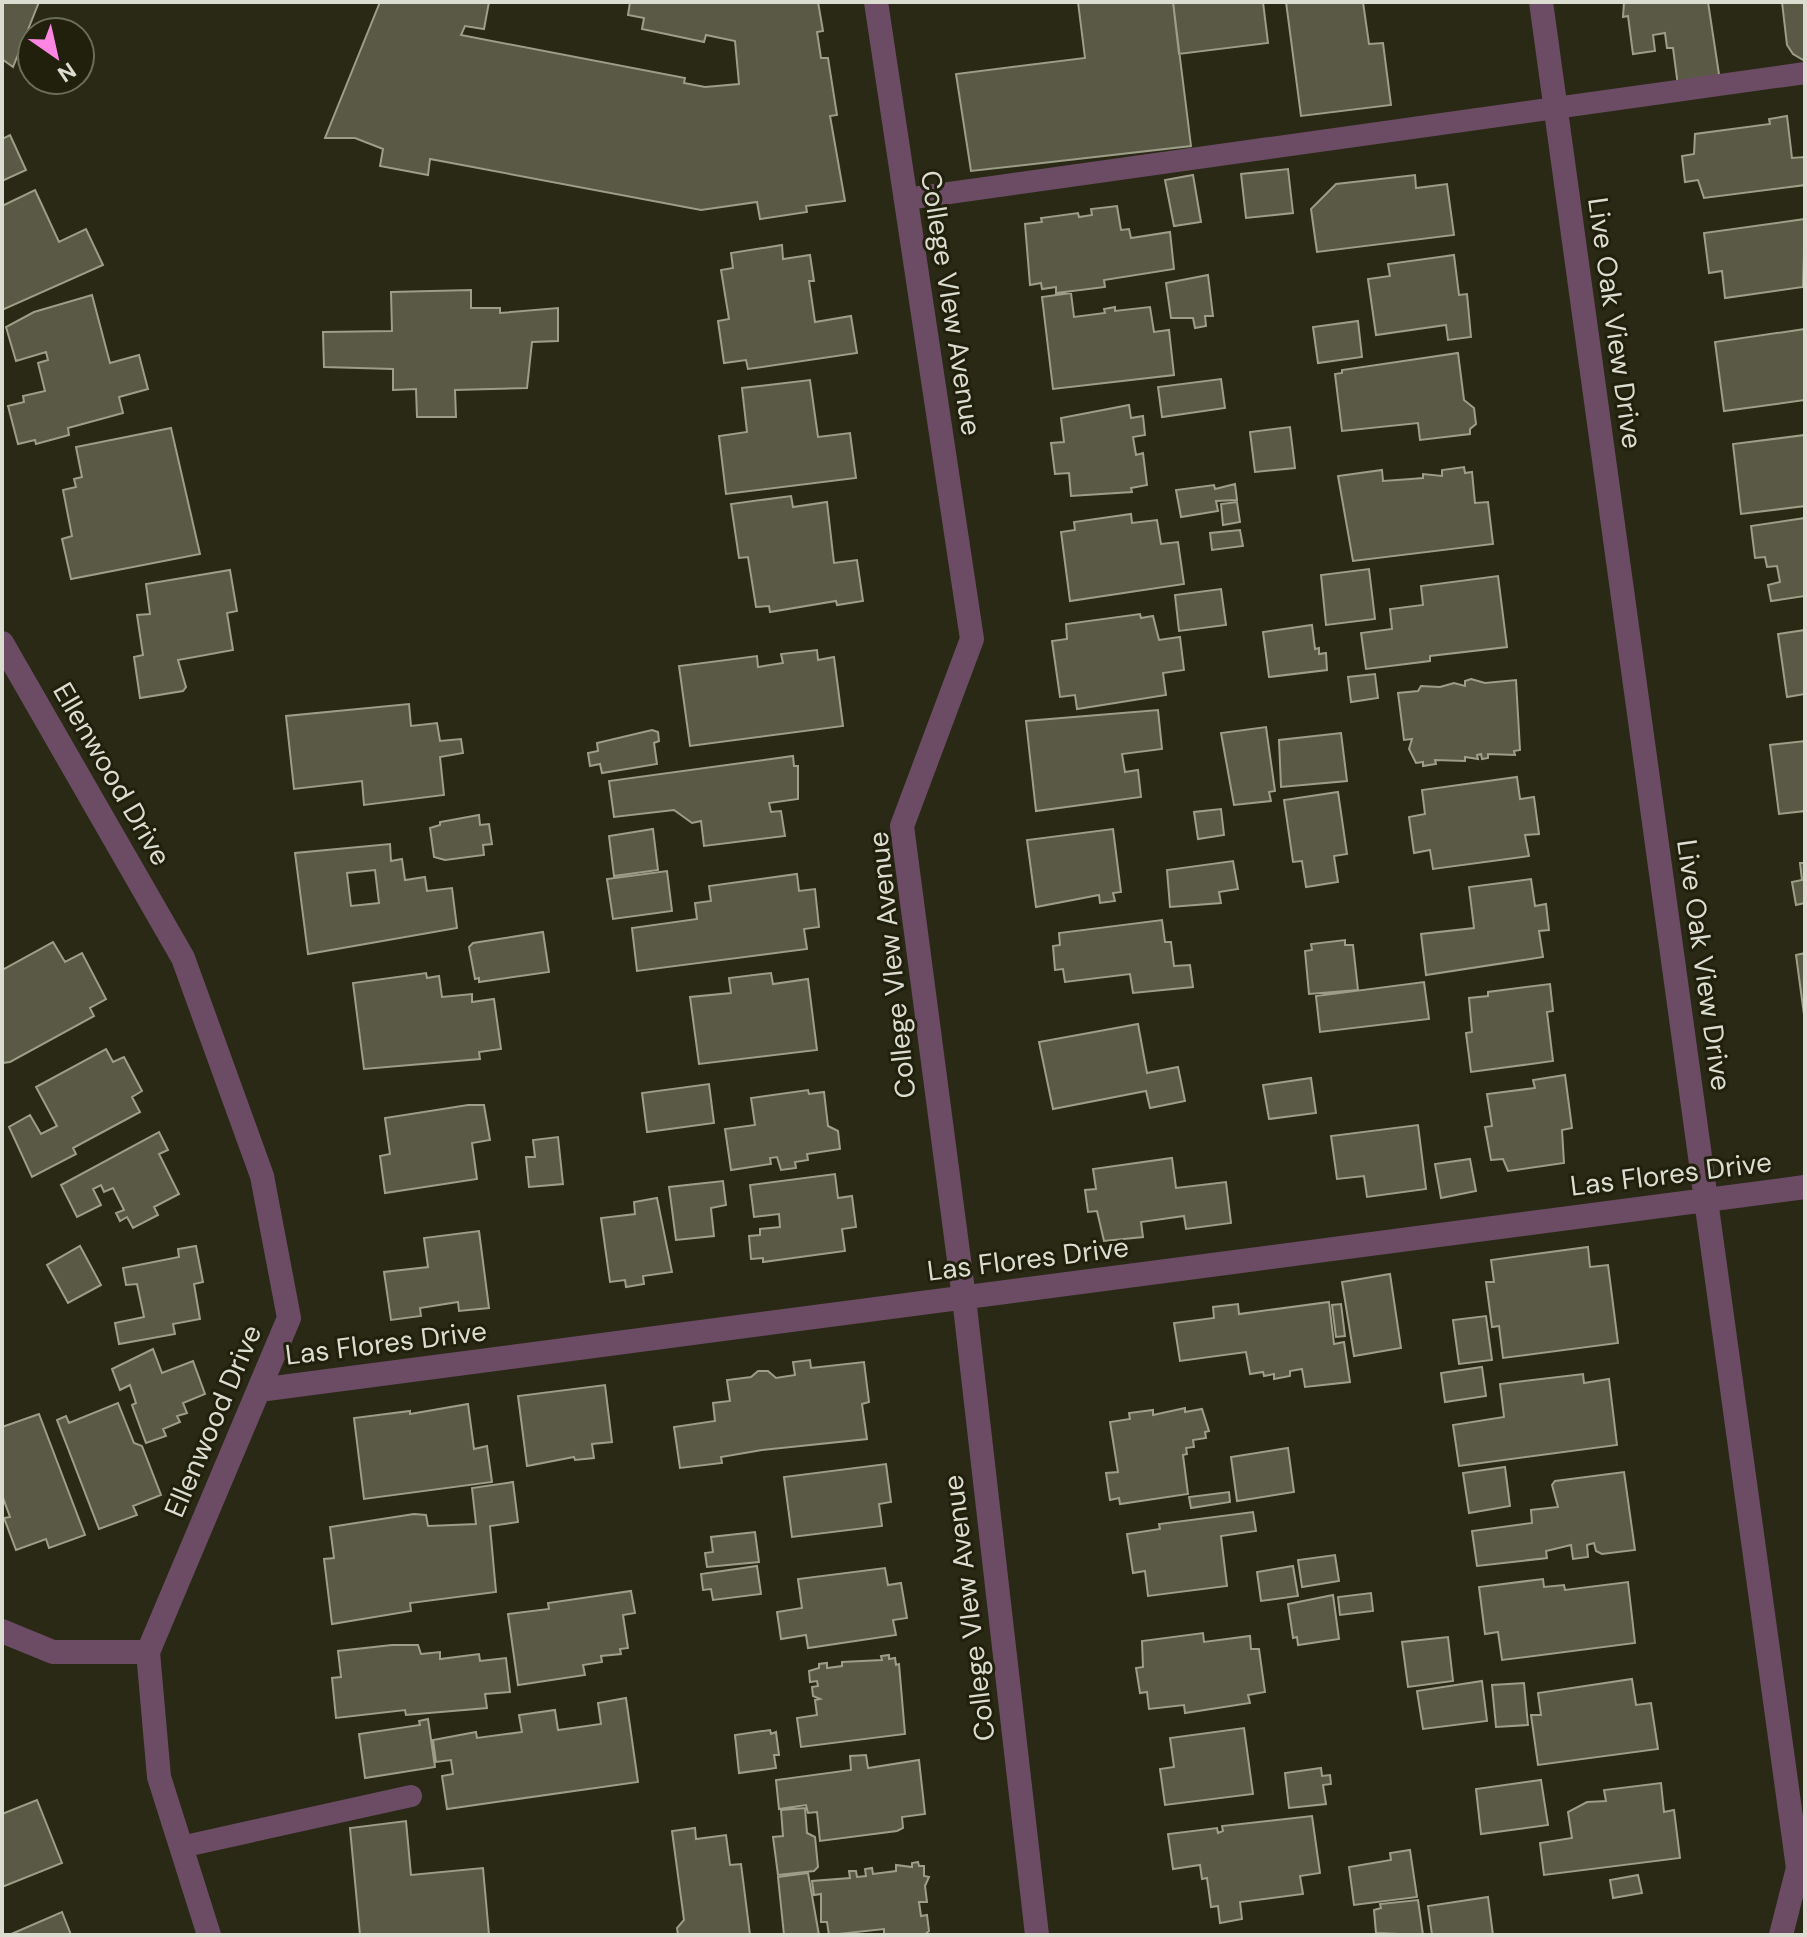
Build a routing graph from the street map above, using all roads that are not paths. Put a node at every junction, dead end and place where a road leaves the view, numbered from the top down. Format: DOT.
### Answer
graph roads {
  1 [pos="876,2"];
  2 [pos="1541,2"];
  3 [pos="1805,73"];
  4 [pos="1555,108"];
  5 [pos="906,199"];
  6 [pos="2,643"];
  7 [pos="1805,1187"];
  8 [pos="1706,1200"];
  9 [pos="964,1298"];
  10 [pos="259,1390"];
  11 [pos="2,1631"];
  12 [pos="148,1652"];
  13 [pos="411,1796"];
  14 [pos="181,1847"];
  15 [pos="209,1935"];
  16 [pos="1037,1935"];
  17 [pos="1781,1935"];
  1 -- 5 [label="street, College VIew Avenue"];
  2 -- 4 [label="street, Live Oak View Drive"];
  3 -- 4 [label="lane"];
  4 -- 5 [label="lane"];
  4 -- 8 [label="street, Live Oak View Drive"];
  5 -- 9 [label="street, College VIew Avenue"];
  6 -- 10 [label="street, Ellenwood Drive"];
  7 -- 8 [label="street, Las Flores Drive"];
  8 -- 9 [label="street, Las Flores Drive"];
  8 -- 17 [label="street, Live Oak View Drive"];
  9 -- 10 [label="street, Las Flores Drive"];
  9 -- 16 [label="street, College VIew Avenue"];
  10 -- 12 [label="street, Ellenwood Drive"];
  11 -- 12 [label="street"];
  12 -- 14 [label="street, Ellenwood Drive"];
  13 -- 14 [label="lane"];
  14 -- 15 [label="street, Ellenwood Drive"];
}
